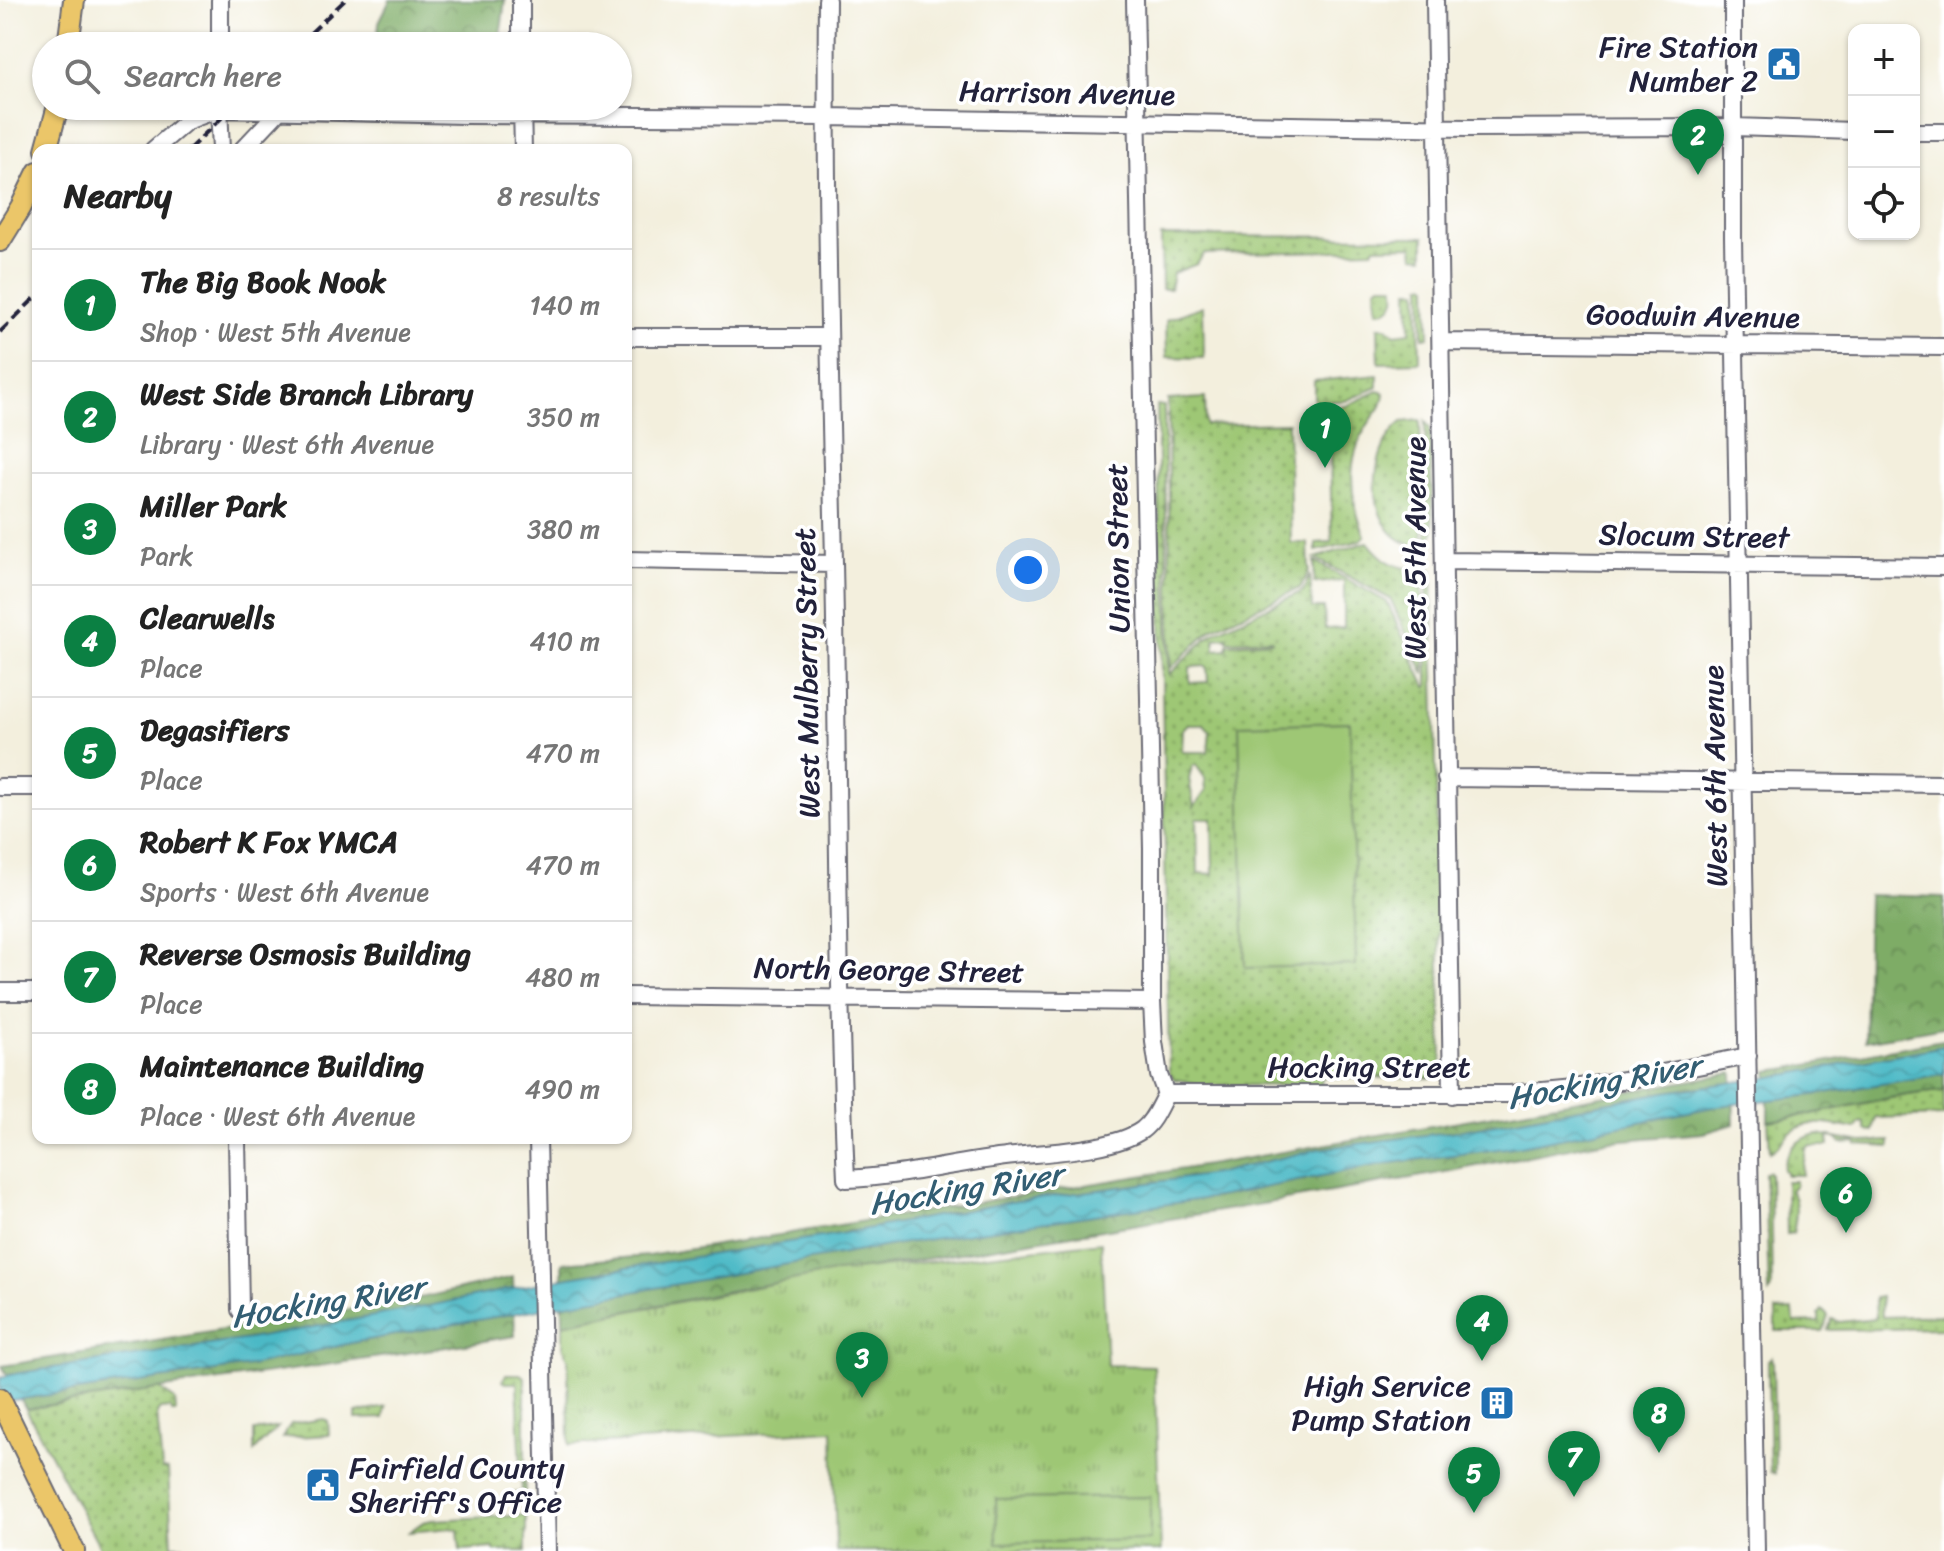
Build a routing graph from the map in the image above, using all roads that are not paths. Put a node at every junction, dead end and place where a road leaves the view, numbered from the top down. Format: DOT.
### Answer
graph roads {
  1 [pos="74,0"];
  2 [pos="220,0"];
  3 [pos="521,0"];
  4 [pos="827,0"];
  5 [pos="1135,0"];
  6 [pos="1435,0"];
  7 [pos="1733,0"];
  8 [pos="70,32"];
  9 [pos="220,32"];
  10 [pos="521,32"];
  11 [pos="632,113"];
  12 [pos="826,117"];
  13 [pos="54,120"];
  14 [pos="190,120"];
  15 [pos="220,120"];
  16 [pos="270,120"];
  17 [pos="522,120"];
  18 [pos="1138,122"];
  19 [pos="1437,127"];
  20 [pos="1734,127"];
  21 [pos="1848,131"];
  22 [pos="1920,132"];
  23 [pos="1944,132"];
  24 [pos="48,144"];
  25 [pos="160,144"];
  26 [pos="221,144"];
  27 [pos="248,144"];
  28 [pos="523,144"];
  29 [pos="32,198"];
  30 [pos="0,241"];
  31 [pos="632,337"];
  32 [pos="828,337"];
  33 [pos="1441,342"];
  34 [pos="1735,346"];
  35 [pos="1944,347"];
  36 [pos="632,560"];
  37 [pos="1444,561"];
  38 [pos="834,564"];
  39 [pos="1739,565"];
  40 [pos="1944,567"];
  41 [pos="1446,778"];
  42 [pos="1743,781"];
  43 [pos="1944,784"];
  44 [pos="0,787"];
  45 [pos="32,787"];
  46 [pos="0,992"];
  47 [pos="32,992"];
  48 [pos="632,996"];
  49 [pos="838,997"];
  50 [pos="1152,1002"];
  51 [pos="1748,1060"];
  52 [pos="1166,1094"];
  53 [pos="1452,1095"];
  54 [pos="237,1144"];
  55 [pos="538,1144"];
  56 [pos="240,1310"];
  57 [pos="5,1415"];
  58 [pos="74,1551"];
  59 [pos="547,1551"];
  60 [pos="1756,1551"];
  1 -- 8 [label="main road"];
  2 -- 9 [label="street"];
  3 -- 10 [label="street"];
  4 -- 12 [label="street, West Mulberry Street"];
  5 -- 18 [label="street, Union Street"];
  6 -- 19 [label="street, West 5th Avenue"];
  7 -- 20 [label="street, West 6th Avenue"];
  11 -- 12 [label="street, Harrison Avenue"];
  12 -- 18 [label="street, Harrison Avenue"];
  12 -- 32 [label="street, West Mulberry Street"];
  13 -- 24 [label="main road"];
  14 -- 25 [label="street, Harrison Avenue"];
  15 -- 26 [label="street"];
  16 -- 27 [label="street"];
  17 -- 28 [label="street"];
  18 -- 19 [label="street, Harrison Avenue"];
  18 -- 50 [label="street, Union Street"];
  19 -- 20 [label="street, Harrison Avenue"];
  19 -- 33 [label="street, West 5th Avenue"];
  20 -- 21 [label="street, Harrison Avenue"];
  20 -- 34 [label="street, West 6th Avenue"];
  22 -- 23 [label="street"];
  29 -- 30 [label="main road"];
  31 -- 32 [label="street"];
  32 -- 38 [label="street, West Mulberry Street"];
  33 -- 34 [label="street, Goodwin Avenue"];
  33 -- 37 [label="street, West 5th Avenue"];
  34 -- 35 [label="street, Goodwin Avenue"];
  34 -- 39 [label="street, West 6th Avenue"];
  36 -- 38 [label="street"];
  37 -- 39 [label="street, Slocum Street"];
  37 -- 41 [label="street, West 5th Avenue"];
  38 -- 49 [label="street, West Mulberry Street"];
  39 -- 40 [label="street, Slocum Street"];
  39 -- 42 [label="street, West 6th Avenue"];
  41 -- 42 [label="street"];
  41 -- 53 [label="street, West 5th Avenue"];
  42 -- 43 [label="street"];
  42 -- 51 [label="street, West 6th Avenue"];
  44 -- 45 [label="street"];
  46 -- 47 [label="street"];
  48 -- 49 [label="street, North George Street"];
  49 -- 50 [label="street, North George Street"];
  49 -- 52 [label="street, West Mulberry Street"];
  50 -- 52 [label="street, Union Street"];
  51 -- 53 [label="street, Hocking Street"];
  51 -- 60 [label="street, West 6th Avenue"];
  52 -- 53 [label="street, Hocking Street"];
  54 -- 56 [label="street"];
  55 -- 59 [label="street"];
  57 -- 58 [label="main road"];
}
